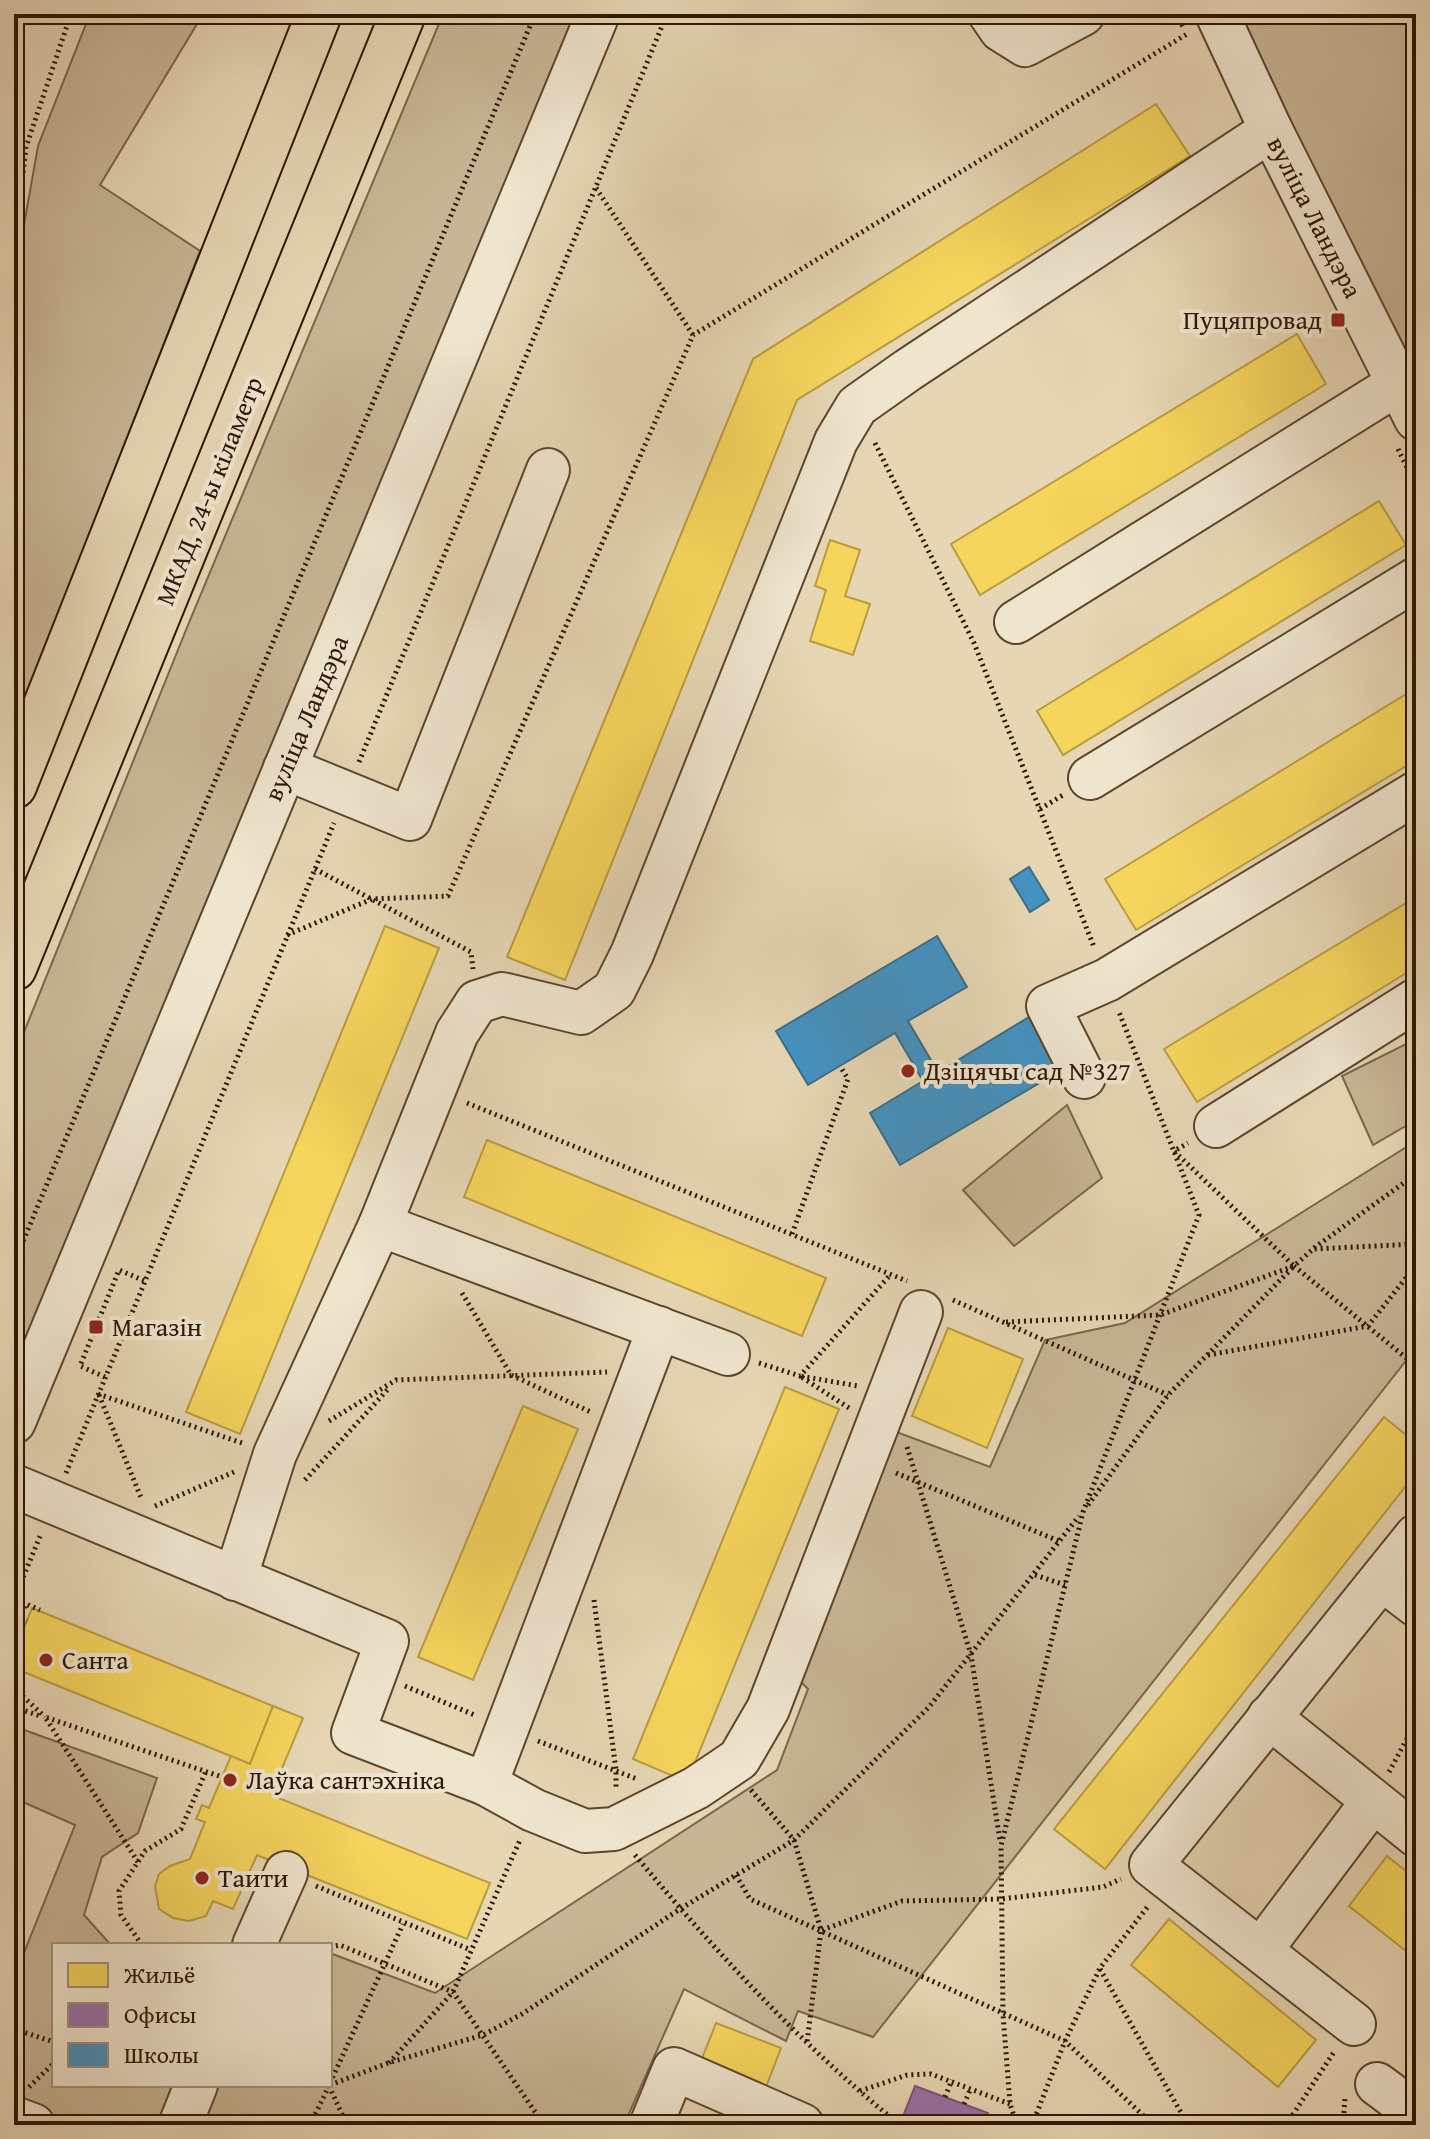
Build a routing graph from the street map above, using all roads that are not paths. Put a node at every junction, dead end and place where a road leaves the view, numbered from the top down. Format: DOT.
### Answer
graph roads {
  1 [pos="319,14"];
  2 [pos="403,14"];
  3 [pos="598,14"];
  4 [pos="990,14"];
  5 [pos="1083,14"];
  6 [pos="1202,24"];
  7 [pos="1271,130"];
  8 [pos="1408,401"];
  9 [pos="548,470"];
  10 [pos="1416,579"];
  11 [pos="1016,622"];
  12 [pos="285,768"];
  13 [pos="1090,778"];
  14 [pos="14,786"];
  15 [pos="1416,793"];
  16 [pos="14,968"];
  17 [pos="1416,1000"];
  18 [pos="1084,1077"];
  19 [pos="1216,1126"];
  20 [pos="380,1225"];
  21 [pos="928,1298"];
  22 [pos="659,1328"];
  23 [pos="728,1354"];
  24 [pos="14,1422"];
  25 [pos="14,1486"];
  26 [pos="1416,1536"];
  27 [pos="235,1579"];
  28 [pos="1382,1579"];
  29 [pos="1416,1605"];
  30 [pos="1269,1717"];
  31 [pos="486,1784"];
  32 [pos="1378,1791"];
  33 [pos="1416,1835"];
  34 [pos="286,1873"];
  35 [pos="255,1943"];
  36 [pos="1261,1950"];
  37 [pos="1348,2032"];
  38 [pos="1377,2084"];
  39 [pos="195,2087"];
  40 [pos="1416,2113"];
  41 [pos="180,2125"];
  42 [pos="651,2125"];
  43 [pos="802,2125"];
  1 -- 14 [label="highway"];
  2 -- 16 [label="highway, МКАД, 24-ы кіламетр"];
  3 -- 12 [label="street, вуліца Ландэра"];
  4 -- 5 [label="street"];
  6 -- 7 [label="street, вуліца Ландэра"];
  7 -- 8 [label="street, вуліца Ландэра"];
  7 -- 20 [label="street"];
  8 -- 11 [label="street"];
  9 -- 12 [label="street"];
  10 -- 13 [label="street"];
  12 -- 24 [label="street, вуліца Ландэра"];
  15 -- 18 [label="street"];
  17 -- 19 [label="street"];
  20 -- 22 [label="street"];
  20 -- 27 [label="street"];
  21 -- 31 [label="street"];
  22 -- 23 [label="street"];
  22 -- 31 [label="street"];
  25 -- 27 [label="street"];
  26 -- 28 [label="street"];
  27 -- 31 [label="street"];
  28 -- 29 [label="street"];
  28 -- 30 [label="street"];
  30 -- 32 [label="street"];
  30 -- 36 [label="street"];
  32 -- 33 [label="street"];
  32 -- 36 [label="street"];
  34 -- 35 [label="street"];
  36 -- 37 [label="street"];
  38 -- 40 [label="street"];
  39 -- 41 [label="street"];
  42 -- 43 [label="street"];
}
